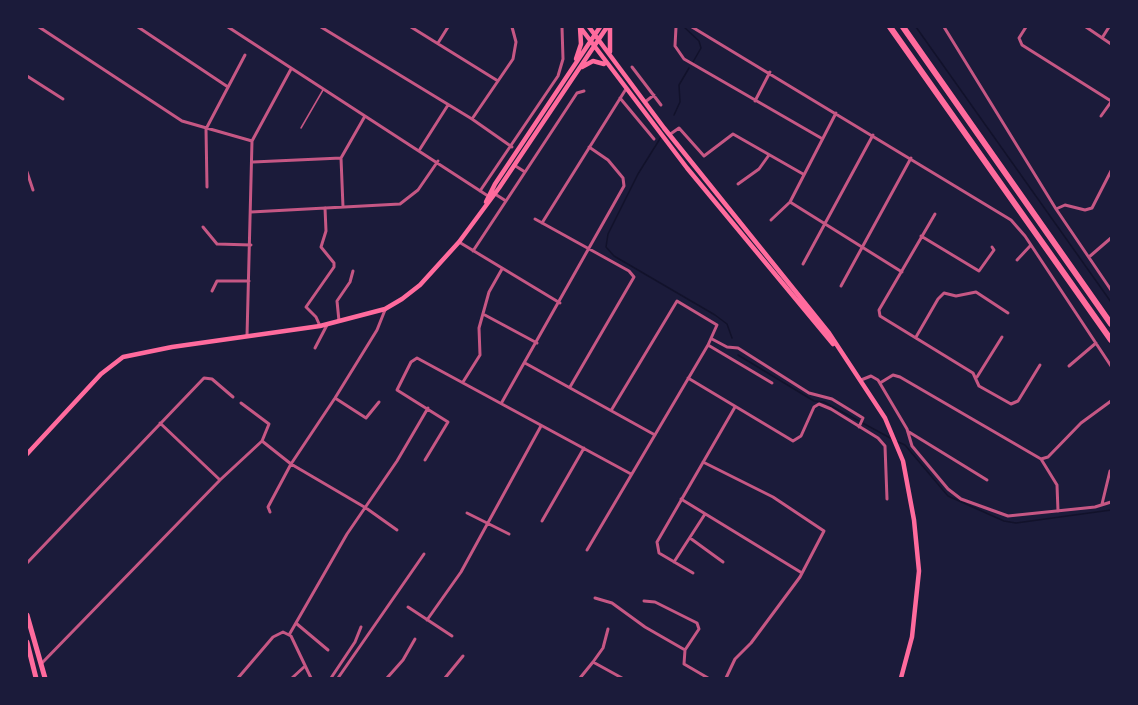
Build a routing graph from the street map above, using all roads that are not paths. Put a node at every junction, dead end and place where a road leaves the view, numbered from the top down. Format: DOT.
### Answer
graph roads {
  1 [pos="39,27"];
  2 [pos="138,27"];
  3 [pos="228,27"];
  4 [pos="321,27"];
  5 [pos="411,27"];
  6 [pos="448,27"];
  7 [pos="512,27"];
  8 [pos="562,27"];
  9 [pos="580,27"];
  10 [pos="589,27"];
  11 [pos="600,27"];
  12 [pos="609,27"];
  13 [pos="676,27"];
  14 [pos="692,27"];
  15 [pos="890,27"];
  16 [pos="903,27"];
  17 [pos="944,27"];
  18 [pos="1026,27"];
  19 [pos="1086,27"];
  20 [pos="1109,27"];
  21 [pos="595,35"];
  22 [pos="1102,38"];
  23 [pos="599,40"];
  24 [pos="590,41"];
  25 [pos="438,43"];
  26 [pos="1111,44"];
  27 [pos="594,47"];
  28 [pos="245,56"];
  29 [pos="614,59"];
  30 [pos="607,65"];
  31 [pos="632,67"];
  32 [pos="291,69"];
  33 [pos="579,69"];
  34 [pos="571,70"];
  35 [pos="770,72"];
  36 [pos="27,76"];
  37 [pos="498,81"];
  38 [pos="228,87"];
  39 [pos="324,89"];
  40 [pos="626,89"];
  41 [pos="584,91"];
  42 [pos="654,95"];
  43 [pos="620,98"];
  44 [pos="63,99"];
  45 [pos="755,101"];
  46 [pos="645,102"];
  47 [pos="1111,102"];
  48 [pos="448,105"];
  49 [pos="661,105"];
  50 [pos="836,112"];
  51 [pos="365,116"];
  52 [pos="1101,116"];
  53 [pos="472,119"];
  54 [pos="301,128"];
  55 [pos="206,129"];
  56 [pos="669,135"];
  57 [pos="873,135"];
  58 [pos="821,138"];
  59 [pos="654,139"];
  60 [pos="252,141"];
  61 [pos="512,147"];
  62 [pos="589,147"];
  63 [pos="420,150"];
  64 [pos="769,154"];
  65 [pos="341,158"];
  66 [pos="911,158"];
  67 [pos="438,161"];
  68 [pos="252,162"];
  69 [pos="514,165"];
  70 [pos="1111,171"];
  71 [pos="27,172"];
  72 [pos="525,172"];
  73 [pos="803,174"];
  74 [pos="738,184"];
  75 [pos="207,187"];
  76 [pos="33,190"];
  77 [pos="480,191"];
  78 [pos="492,195"];
  79 [pos="506,201"];
  80 [pos="790,202"];
  81 [pos="343,207"];
  82 [pos="325,208"];
  83 [pos="1056,209"];
  84 [pos="251,212"];
  85 [pos="935,214"];
  86 [pos="535,219"];
  87 [pos="771,220"];
  88 [pos="542,224"];
  89 [pos="825,225"];
  90 [pos="203,227"];
  91 [pos="921,236"];
  92 [pos="1111,238"];
  93 [pos="459,242"];
  94 [pos="251,244"];
  95 [pos="1031,245"];
  96 [pos="863,247"];
  97 [pos="992,247"];
  98 [pos="590,249"];
  99 [pos="473,251"];
  100 [pos="1089,256"];
  101 [pos="1017,260"];
  102 [pos="803,264"];
  103 [pos="502,269"];
  104 [pos="353,271"];
  105 [pos="902,272"];
  106 [pos="249,281"];
  107 [pos="841,286"];
  108 [pos="1110,287"];
  109 [pos="213,291"];
  110 [pos="560,303"];
  111 [pos="385,309"];
  112 [pos="483,314"];
  113 [pos="1008,314"];
  114 [pos="339,321"];
  115 [pos="1111,324"];
  116 [pos="327,325"];
  117 [pos="320,326"];
  118 [pos="247,337"];
  119 [pos="1002,337"];
  120 [pos="916,338"];
  121 [pos="712,339"];
  122 [pos="1111,340"];
  123 [pos="537,343"];
  124 [pos="1096,343"];
  125 [pos="708,345"];
  126 [pos="315,348"];
  127 [pos="840,350"];
  128 [pos="525,363"];
  129 [pos="1040,364"];
  130 [pos="1069,366"];
  131 [pos="1111,366"];
  132 [pos="976,377"];
  133 [pos="688,378"];
  134 [pos="861,380"];
  135 [pos="463,382"];
  136 [pos="772,382"];
  137 [pos="880,383"];
  138 [pos="570,387"];
  139 [pos="234,397"];
  140 [pos="335,398"];
  141 [pos="1111,400"];
  142 [pos="379,402"];
  143 [pos="501,402"];
  144 [pos="241,403"];
  145 [pos="735,407"];
  146 [pos="428,408"];
  147 [pos="612,409"];
  148 [pos="160,423"];
  149 [pos="541,426"];
  150 [pos="859,426"];
  151 [pos="908,432"];
  152 [pos="655,435"];
  153 [pos="262,441"];
  154 [pos="584,448"];
  155 [pos="27,454"];
  156 [pos="1041,459"];
  157 [pos="425,460"];
  158 [pos="703,462"];
  159 [pos="291,464"];
  160 [pos="1110,471"];
  161 [pos="631,474"];
  162 [pos="220,480"];
  163 [pos="987,480"];
  164 [pos="681,499"];
  165 [pos="887,499"];
  166 [pos="1111,502"];
  167 [pos="1102,505"];
  168 [pos="366,508"];
  169 [pos="1058,511"];
  170 [pos="270,512"];
  171 [pos="467,513"];
  172 [pos="705,514"];
  173 [pos="542,522"];
  174 [pos="487,523"];
  175 [pos="398,530"];
  176 [pos="509,534"];
  177 [pos="690,538"];
  178 [pos="587,550"];
  179 [pos="424,554"];
  180 [pos="723,561"];
  181 [pos="674,562"];
  182 [pos="27,563"];
  183 [pos="693,573"];
  184 [pos="802,573"];
  185 [pos="595,598"];
  186 [pos="644,601"];
  187 [pos="408,607"];
  188 [pos="27,615"];
  189 [pos="428,620"];
  190 [pos="297,624"];
  191 [pos="361,627"];
  192 [pos="608,629"];
  193 [pos="289,635"];
  194 [pos="452,636"];
  195 [pos="415,639"];
  196 [pos="28,645"];
  197 [pos="328,650"];
  198 [pos="686,650"];
  199 [pos="463,656"];
  200 [pos="593,662"];
  201 [pos="41,664"];
  202 [pos="304,666"];
  203 [pos="36,678"];
  204 [pos="45,678"];
  205 [pos="238,678"];
  206 [pos="292,678"];
  207 [pos="311,678"];
  208 [pos="331,678"];
  209 [pos="338,678"];
  210 [pos="387,678"];
  211 [pos="445,678"];
  212 [pos="580,678"];
  213 [pos="622,678"];
  214 [pos="708,678"];
  215 [pos="726,678"];
  216 [pos="901,678"];
  1 -- 55 [label="street"];
  2 -- 38 [label="street"];
  3 -- 32 [label="street"];
  4 -- 48 [label="street"];
  5 -- 25 [label="street"];
  6 -- 25 [label="street"];
  7 -- 37 [label="street"];
  8 -- 61 [label="street"];
  9 -- 24 [label="main road"];
  9 -- 34 [label="main road"];
  10 -- 21 [label="main road"];
  11 -- 21 [label="main road"];
  12 -- 23 [label="main road"];
  12 -- 29 [label="main road"];
  13 -- 45 [label="street"];
  14 -- 35 [label="street"];
  15 -- 122 [label="highway"];
  16 -- 115 [label="highway"];
  17 -- 83 [label="street"];
  18 -- 47 [label="street"];
  19 -- 22 [label="street"];
  20 -- 22 [label="street"];
  21 -- 23 [label="main road"];
  21 -- 24 [label="main road"];
  22 -- 26 [label="street"];
  23 -- 27 [label="main road"];
  23 -- 29 [label="main road"];
  24 -- 27 [label="main road"];
  24 -- 34 [label="main road"];
  25 -- 37 [label="street"];
  27 -- 30 [label="main road"];
  27 -- 33 [label="main road"];
  28 -- 38 [label="street"];
  29 -- 46 [label="main road"];
  30 -- 33 [label="main road"];
  30 -- 40 [label="main road"];
  31 -- 42 [label="street"];
  32 -- 39 [label="street"];
  32 -- 60 [label="street"];
  33 -- 69 [label="main road"];
  34 -- 78 [label="main road"];
  35 -- 45 [label="street"];
  35 -- 50 [label="street"];
  36 -- 44 [label="street"];
  37 -- 53 [label="street"];
  38 -- 55 [label="street"];
  39 -- 51 [label="street"];
  39 -- 54 [label="lane"];
  40 -- 43 [label="street"];
  40 -- 127 [label="main road"];
  41 -- 72 [label="street"];
  42 -- 46 [label="street"];
  42 -- 49 [label="street"];
  43 -- 59 [label="street"];
  43 -- 62 [label="street"];
  45 -- 58 [label="street"];
  46 -- 56 [label="main road"];
  47 -- 52 [label="street"];
  48 -- 53 [label="street"];
  48 -- 63 [label="street"];
  50 -- 57 [label="street"];
  50 -- 58 [label="street"];
  51 -- 63 [label="street"];
  51 -- 65 [label="street"];
  53 -- 61 [label="street"];
  55 -- 60 [label="street"];
  55 -- 75 [label="street"];
  56 -- 64 [label="street"];
  56 -- 127 [label="main road"];
  57 -- 66 [label="street"];
  57 -- 89 [label="street"];
  58 -- 73 [label="street"];
  60 -- 68 [label="street"];
  61 -- 77 [label="street"];
  62 -- 88 [label="street"];
  62 -- 98 [label="street"];
  63 -- 67 [label="street"];
  64 -- 73 [label="street"];
  64 -- 74 [label="street"];
  65 -- 68 [label="street"];
  65 -- 81 [label="street"];
  66 -- 95 [label="street"];
  66 -- 96 [label="street"];
  67 -- 77 [label="street"];
  67 -- 81 [label="street"];
  68 -- 84 [label="street"];
  69 -- 72 [label="street"];
  69 -- 78 [label="main road"];
  70 -- 83 [label="street"];
  71 -- 76 [label="street"];
  72 -- 79 [label="street"];
  73 -- 80 [label="street"];
  77 -- 78 [label="street"];
  78 -- 79 [label="street"];
  78 -- 93 [label="main road"];
  79 -- 99 [label="street"];
  80 -- 87 [label="street"];
  80 -- 89 [label="street"];
  81 -- 82 [label="street"];
  82 -- 84 [label="street"];
  82 -- 117 [label="street"];
  83 -- 100 [label="street"];
  84 -- 94 [label="street"];
  85 -- 91 [label="street"];
  86 -- 88 [label="street"];
  88 -- 98 [label="street"];
  89 -- 96 [label="street"];
  89 -- 102 [label="street"];
  90 -- 94 [label="street"];
  91 -- 97 [label="street"];
  91 -- 105 [label="street"];
  92 -- 100 [label="street"];
  93 -- 99 [label="street"];
  93 -- 111 [label="main road"];
  94 -- 106 [label="street"];
  95 -- 101 [label="street"];
  95 -- 124 [label="street"];
  96 -- 105 [label="street"];
  96 -- 107 [label="street"];
  98 -- 110 [label="street"];
  98 -- 138 [label="street"];
  99 -- 103 [label="street"];
  100 -- 108 [label="street"];
  103 -- 110 [label="street"];
  103 -- 112 [label="street"];
  104 -- 114 [label="street"];
  105 -- 120 [label="street"];
  106 -- 109 [label="street"];
  106 -- 118 [label="street"];
  110 -- 123 [label="street"];
  111 -- 114 [label="main road"];
  111 -- 140 [label="street"];
  112 -- 123 [label="street"];
  112 -- 135 [label="street"];
  113 -- 120 [label="street"];
  114 -- 116 [label="main road"];
  116 -- 117 [label="main road"];
  116 -- 126 [label="street"];
  117 -- 118 [label="main road"];
  118 -- 155 [label="main road"];
  119 -- 132 [label="street"];
  120 -- 132 [label="street"];
  121 -- 125 [label="street"];
  121 -- 147 [label="street"];
  121 -- 150 [label="street"];
  123 -- 128 [label="street"];
  124 -- 130 [label="street"];
  124 -- 131 [label="street"];
  125 -- 133 [label="street"];
  125 -- 136 [label="street"];
  127 -- 134 [label="main road"];
  128 -- 138 [label="street"];
  128 -- 143 [label="street"];
  129 -- 132 [label="street"];
  133 -- 145 [label="street"];
  133 -- 152 [label="street"];
  134 -- 137 [label="street"];
  134 -- 216 [label="main road"];
  135 -- 143 [label="street"];
  135 -- 146 [label="street"];
  137 -- 151 [label="street"];
  137 -- 156 [label="street"];
  138 -- 147 [label="street"];
  139 -- 148 [label="street"];
  140 -- 142 [label="street"];
  140 -- 159 [label="street"];
  141 -- 156 [label="street"];
  143 -- 149 [label="street"];
  144 -- 153 [label="street"];
  145 -- 150 [label="street"];
  145 -- 158 [label="street"];
  146 -- 157 [label="street"];
  146 -- 168 [label="street"];
  147 -- 152 [label="street"];
  148 -- 162 [label="street"];
  148 -- 182 [label="street"];
  149 -- 154 [label="street"];
  149 -- 174 [label="street"];
  150 -- 165 [label="street"];
  151 -- 163 [label="street"];
  151 -- 169 [label="street"];
  152 -- 161 [label="street"];
  153 -- 159 [label="street"];
  153 -- 162 [label="street"];
  154 -- 161 [label="street"];
  154 -- 173 [label="street"];
  156 -- 169 [label="street"];
  158 -- 164 [label="street"];
  158 -- 184 [label="street"];
  159 -- 168 [label="street"];
  159 -- 170 [label="street"];
  160 -- 167 [label="street"];
  161 -- 178 [label="street"];
  162 -- 201 [label="street"];
  164 -- 172 [label="street"];
  164 -- 181 [label="street"];
  166 -- 167 [label="street"];
  167 -- 169 [label="street"];
  168 -- 175 [label="street"];
  168 -- 190 [label="street"];
  171 -- 174 [label="street"];
  172 -- 177 [label="street"];
  172 -- 184 [label="street"];
  174 -- 176 [label="street"];
  174 -- 189 [label="street"];
  177 -- 180 [label="street"];
  177 -- 181 [label="street"];
  179 -- 209 [label="street"];
  181 -- 183 [label="street"];
  184 -- 215 [label="street"];
  185 -- 198 [label="street"];
  186 -- 198 [label="street"];
  187 -- 189 [label="street"];
  188 -- 201 [label="main road"];
  189 -- 194 [label="street"];
  190 -- 193 [label="street"];
  190 -- 197 [label="street"];
  191 -- 208 [label="street"];
  192 -- 200 [label="street"];
  193 -- 202 [label="street"];
  193 -- 205 [label="street"];
  195 -- 210 [label="street"];
  196 -- 203 [label="main road"];
  198 -- 214 [label="street"];
  199 -- 211 [label="street"];
  200 -- 212 [label="street"];
  200 -- 213 [label="street"];
  201 -- 204 [label="main road"];
  202 -- 206 [label="street"];
  202 -- 207 [label="street"];
}
